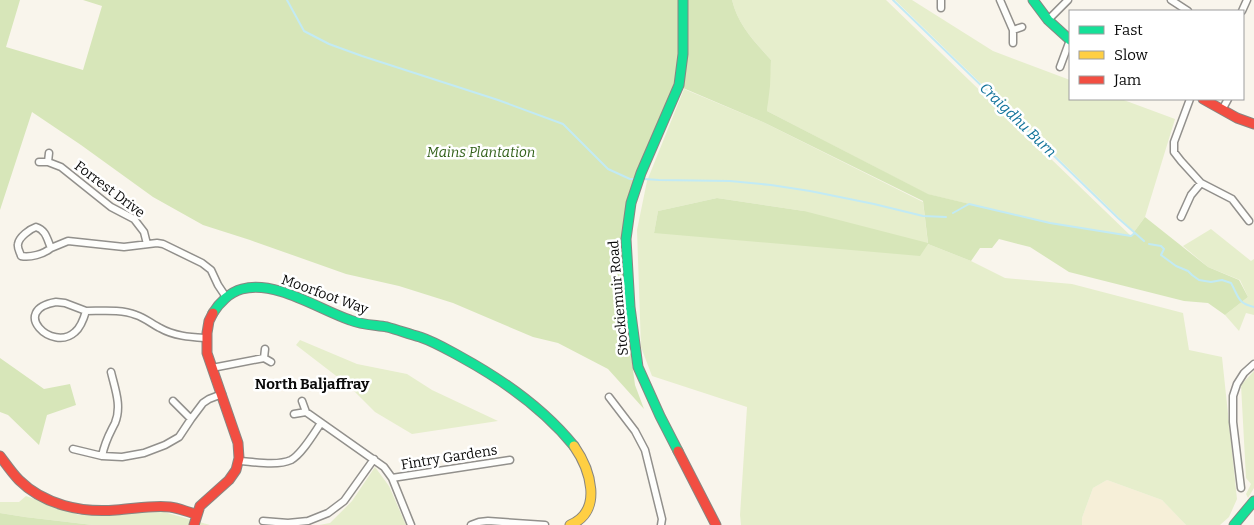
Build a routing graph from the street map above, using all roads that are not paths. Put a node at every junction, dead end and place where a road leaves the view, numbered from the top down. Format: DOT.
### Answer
graph roads {
  1 [pos="683,0"];
  2 [pos="941,0"];
  3 [pos="1000,0"];
  4 [pos="1033,0"];
  5 [pos="1068,0"];
  6 [pos="1175,1"];
  7 [pos="941,8"];
  8 [pos="1187,10"];
  9 [pos="1048,20"];
  10 [pos="1022,27"];
  11 [pos="1013,30"];
  12 [pos="1069,39"];
  13 [pos="1013,43"];
  14 [pos="1067,58"];
  15 [pos="1060,67"];
  16 [pos="1190,100"];
  17 [pos="1205,100"];
  18 [pos="1227,100"];
  19 [pos="1222,110"];
  20 [pos="1254,124"];
  21 [pos="49,153"];
  22 [pos="39,162"];
  23 [pos="48,162"];
  24 [pos="1201,183"];
  25 [pos="1181,217"];
  26 [pos="1248,221"];
  27 [pos="147,244"];
  28 [pos="51,248"];
  29 [pos="226,297"];
  30 [pos="86,310"];
  31 [pos="205,338"];
  32 [pos="264,349"];
  33 [pos="264,358"];
  34 [pos="271,362"];
  35 [pos="1254,364"];
  36 [pos="212,368"];
  37 [pos="111,372"];
  38 [pos="222,394"];
  39 [pos="609,397"];
  40 [pos="302,401"];
  41 [pos="173,402"];
  42 [pos="306,412"];
  43 [pos="294,414"];
  44 [pos="191,419"];
  45 [pos="321,423"];
  46 [pos="73,449"];
  47 [pos="0,456"];
  48 [pos="102,456"];
  49 [pos="240,460"];
  50 [pos="374,460"];
  51 [pos="510,460"];
  52 [pos="392,478"];
  53 [pos="1241,488"];
  54 [pos="1254,501"];
  55 [pos="196,514"];
  56 [pos="263,521"];
  57 [pos="194,525"];
  58 [pos="411,525"];
  59 [pos="471,525"];
  60 [pos="545,525"];
  61 [pos="572,525"];
  62 [pos="661,525"];
  63 [pos="716,525"];
  64 [pos="1234,525"];
  1 -- 63 [label="street, Stockiemuir Road"];
  2 -- 7 [label="street"];
  3 -- 11 [label="street"];
  4 -- 9 [label="street"];
  5 -- 9 [label="street"];
  6 -- 8 [label="street"];
  9 -- 12 [label="street"];
  10 -- 11 [label="street"];
  11 -- 13 [label="street"];
  14 -- 15 [label="street"];
  16 -- 24 [label="street"];
  17 -- 19 [label="street"];
  18 -- 19 [label="street"];
  19 -- 20 [label="street"];
  21 -- 23 [label="street"];
  22 -- 23 [label="street, Forrest Drive"];
  23 -- 27 [label="street, Forrest Drive"];
  24 -- 25 [label="street"];
  24 -- 26 [label="street"];
  27 -- 28 [label="street"];
  27 -- 29 [label="street"];
  28 -- 28 [label="street"];
  29 -- 31 [label="street"];
  29 -- 61 [label="street, Moorfoot Way"];
  30 -- 30 [label="street"];
  30 -- 31 [label="street"];
  31 -- 36 [label="street"];
  32 -- 33 [label="street"];
  33 -- 34 [label="street"];
  33 -- 36 [label="street"];
  35 -- 53 [label="street"];
  36 -- 38 [label="street"];
  37 -- 48 [label="street"];
  38 -- 44 [label="street"];
  38 -- 49 [label="street"];
  39 -- 62 [label="street"];
  40 -- 42 [label="street"];
  41 -- 44 [label="street"];
  42 -- 43 [label="street"];
  42 -- 45 [label="street"];
  44 -- 48 [label="street"];
  45 -- 49 [label="street"];
  45 -- 50 [label="street"];
  46 -- 48 [label="street"];
  47 -- 55 [label="street"];
  49 -- 55 [label="street"];
  50 -- 52 [label="street"];
  50 -- 56 [label="street"];
  51 -- 52 [label="street, Fintry Gardens"];
  52 -- 58 [label="street"];
  54 -- 64 [label="street"];
  55 -- 57 [label="street"];
  59 -- 60 [label="street"];
}
